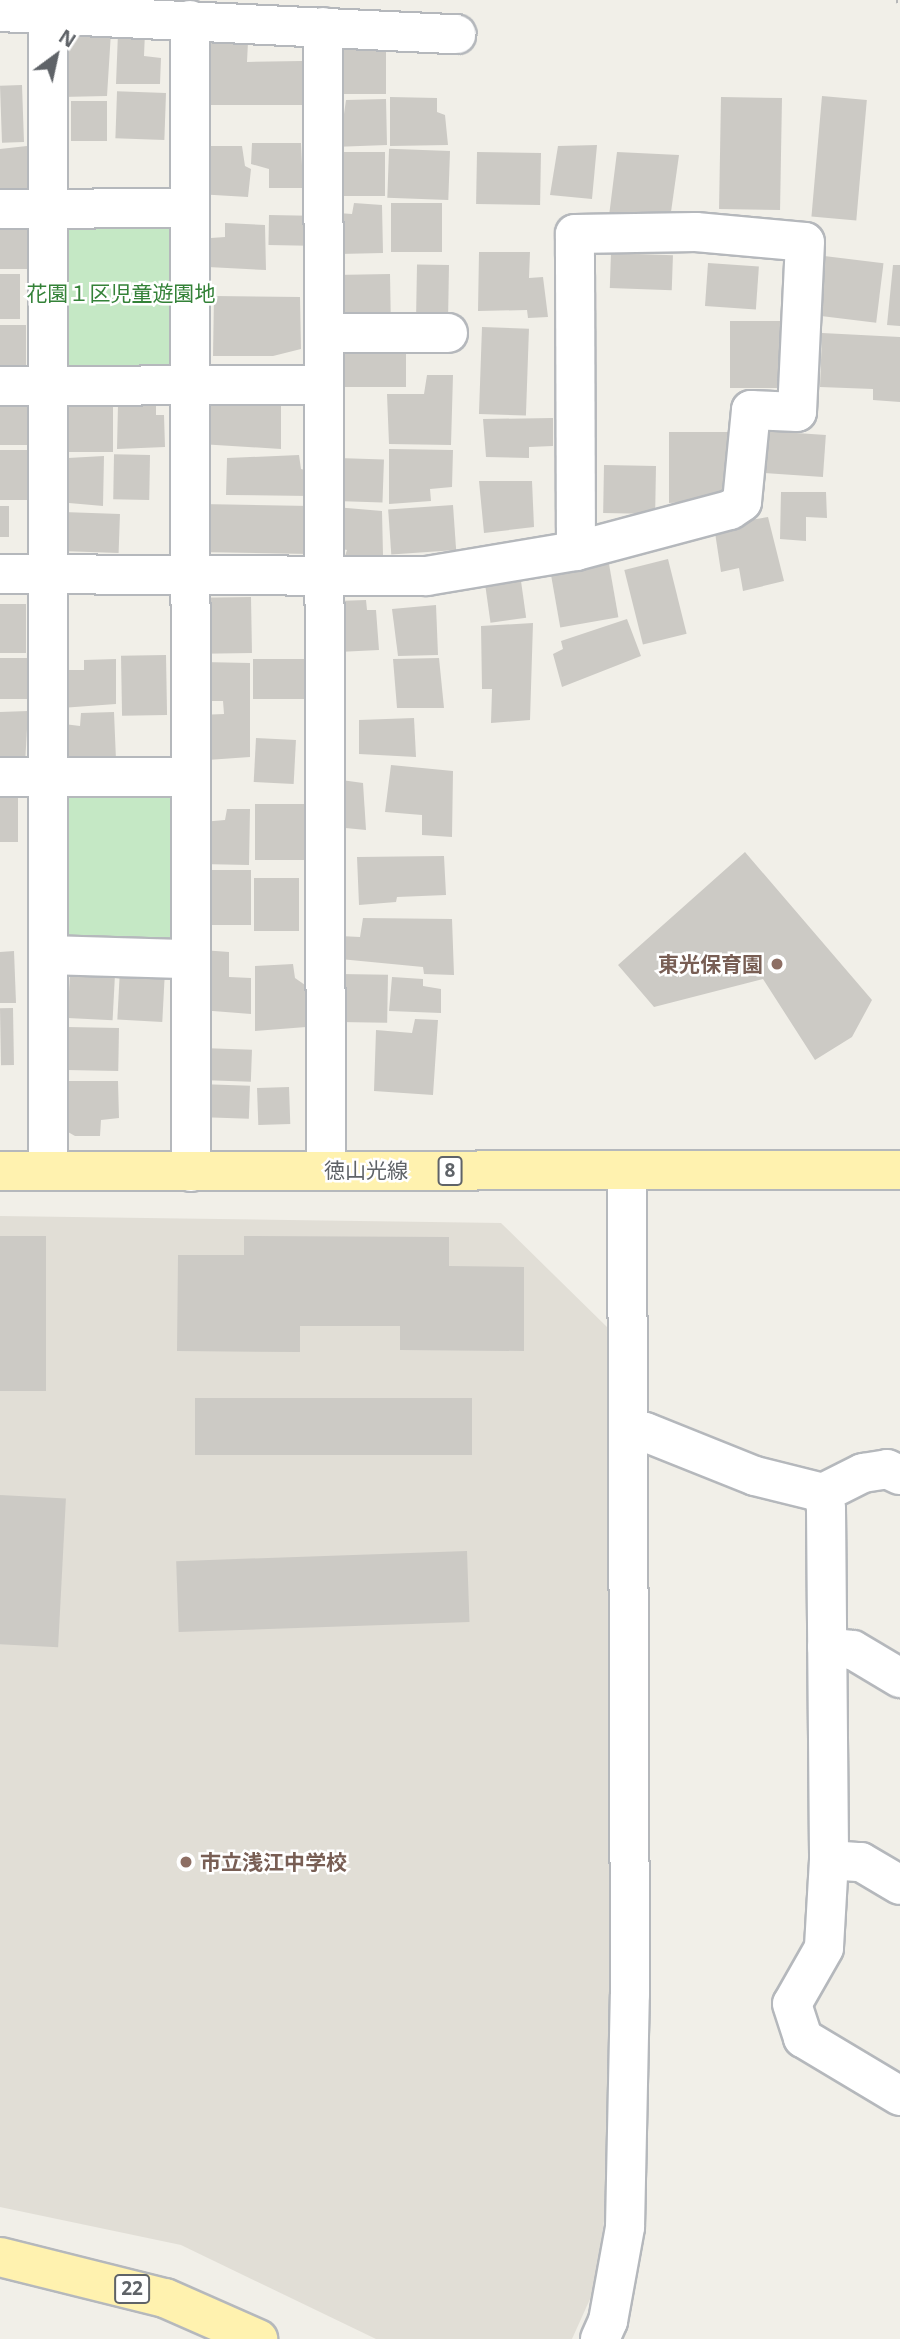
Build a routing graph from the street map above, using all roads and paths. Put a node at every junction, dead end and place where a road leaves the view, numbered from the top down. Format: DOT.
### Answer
graph roads {
  1 [pos="0,12"];
  2 [pos="48,16"];
  3 [pos="190,20"];
  4 [pos="323,27"];
  5 [pos="456,34"];
  6 [pos="48,208"];
  7 [pos="189,208"];
  8 [pos="0,209"];
  9 [pos="324,333"];
  10 [pos="448,333"];
  11 [pos="321,385"];
  12 [pos="0,386"];
  13 [pos="49,386"];
  14 [pos="189,387"];
  15 [pos="576,551"];
  16 [pos="325,573"];
  17 [pos="0,574"];
  18 [pos="51,574"];
  19 [pos="192,574"];
  20 [pos="51,775"];
  21 [pos="0,777"];
  22 [pos="188,777"];
  23 [pos="50,955"];
  24 [pos="188,959"];
  25 [pos="326,1169"];
  26 [pos="900,1170"];
  27 [pos="0,1171"];
  28 [pos="48,1171"];
  29 [pos="191,1172"];
  30 [pos="627,1173"];
  31 [pos="628,1433"];
  32 [pos="900,1475"];
  33 [pos="822,1493"];
  34 [pos="827,1647"];
  35 [pos="900,1678"];
  36 [pos="829,1860"];
  37 [pos="900,1885"];
  38 [pos="900,2096"];
  39 [pos="0,2257"];
  40 [pos="258,2339"];
  41 [pos="600,2339"];
  1 -- 2 [label="street"];
  2 -- 3 [label="street"];
  2 -- 6 [label="street"];
  3 -- 4 [label="street"];
  3 -- 7 [label="street"];
  4 -- 5 [label="street"];
  4 -- 9 [label="street"];
  6 -- 7 [label="street"];
  6 -- 8 [label="street"];
  6 -- 13 [label="street"];
  7 -- 14 [label="street"];
  9 -- 10 [label="street"];
  9 -- 11 [label="street"];
  11 -- 14 [label="street"];
  11 -- 16 [label="street"];
  12 -- 13 [label="street"];
  13 -- 14 [label="street"];
  13 -- 18 [label="street"];
  14 -- 19 [label="street"];
  15 -- 15 [label="street"];
  15 -- 16 [label="street"];
  16 -- 19 [label="street"];
  16 -- 25 [label="street"];
  17 -- 18 [label="street"];
  18 -- 19 [label="street"];
  18 -- 20 [label="street"];
  19 -- 22 [label="street"];
  20 -- 21 [label="street"];
  20 -- 22 [label="street"];
  20 -- 23 [label="street"];
  22 -- 24 [label="street"];
  23 -- 24 [label="street"];
  23 -- 28 [label="street"];
  24 -- 29 [label="street"];
  25 -- 29 [label="main road, 徳山光線 / 8"];
  25 -- 30 [label="main road, 徳山光線 / 8"];
  26 -- 30 [label="main road, 徳山光線 / 8"];
  27 -- 28 [label="main road, 徳山光線 / 8"];
  28 -- 29 [label="main road, 徳山光線 / 8"];
  30 -- 31 [label="street"];
  31 -- 33 [label="street"];
  31 -- 41 [label="street"];
  32 -- 33 [label="street"];
  33 -- 34 [label="street"];
  34 -- 35 [label="street"];
  34 -- 36 [label="street"];
  36 -- 37 [label="street"];
  36 -- 38 [label="street"];
  39 -- 40 [label="main road, 22"];
}
